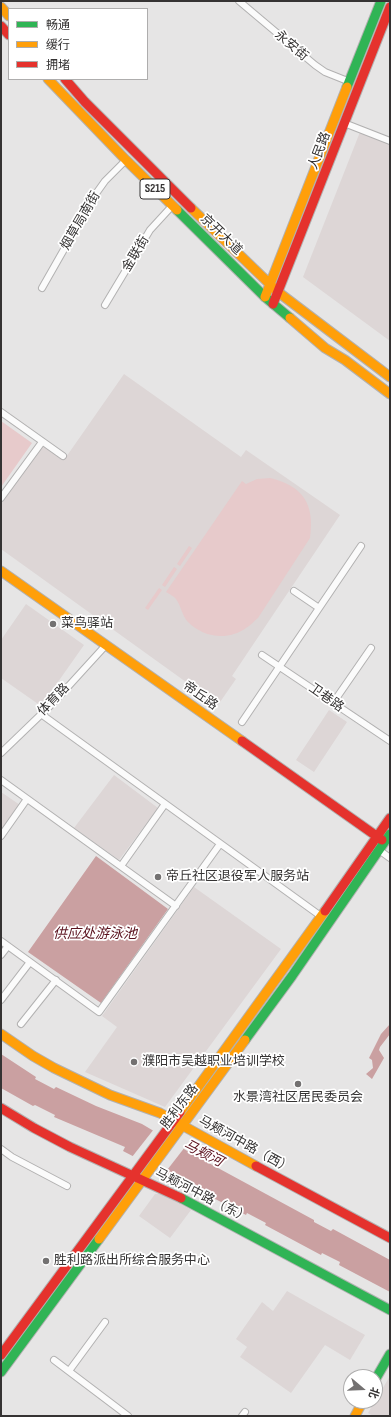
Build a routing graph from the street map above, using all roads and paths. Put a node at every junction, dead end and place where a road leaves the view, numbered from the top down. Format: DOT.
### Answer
graph roads {
  1 [pos="239,1"];
  2 [pos="381,1"];
  3 [pos="1,7"];
  4 [pos="390,7"];
  5 [pos="8,15"];
  6 [pos="1,26"];
  7 [pos="8,34"];
  8 [pos="49,80"];
  9 [pos="66,80"];
  10 [pos="350,82"];
  11 [pos="344,123"];
  12 [pos="390,141"];
  13 [pos="126,160"];
  14 [pos="172,206"];
  15 [pos="270,284"];
  16 [pos="42,288"];
  17 [pos="278,292"];
  18 [pos="265,297"];
  19 [pos="273,304"];
  20 [pos="105,305"];
  21 [pos="390,377"];
  22 [pos="390,394"];
  23 [pos="1,412"];
  24 [pos="42,442"];
  25 [pos="63,456"];
  26 [pos="1,498"];
  27 [pos="361,546"];
  28 [pos="1,571"];
  29 [pos="294,591"];
  30 [pos="319,608"];
  31 [pos="106,645"];
  32 [pos="371,648"];
  33 [pos="262,655"];
  34 [pos="279,666"];
  35 [pos="333,704"];
  36 [pos="41,714"];
  37 [pos="242,722"];
  38 [pos="390,742"];
  39 [pos="1,753"];
  40 [pos="1,780"];
  41 [pos="28,799"];
  42 [pos="166,804"];
  43 [pos="390,818"];
  44 [pos="1,836"];
  45 [pos="384,838"];
  46 [pos="220,844"];
  47 [pos="379,850"];
  48 [pos="390,858"];
  49 [pos="121,866"];
  50 [pos="176,906"];
  51 [pos="322,917"];
  52 [pos="1,941"];
  53 [pos="8,946"];
  54 [pos="1,955"];
  55 [pos="30,962"];
  56 [pos="56,980"];
  57 [pos="1,1000"];
  58 [pos="21,1024"];
  59 [pos="1,1034"];
  60 [pos="1,1108"];
  61 [pos="172,1123"];
  62 [pos="181,1128"];
  63 [pos="1,1149"];
  64 [pos="133,1176"];
  65 [pos="142,1180"];
  66 [pos="67,1186"];
  67 [pos="390,1238"];
  68 [pos="390,1310"];
  69 [pos="105,1322"];
  70 [pos="1,1354"];
  71 [pos="390,1354"];
  72 [pos="54,1360"];
  73 [pos="381,1369"];
  74 [pos="69,1371"];
  75 [pos="1,1372"];
  76 [pos="128,1416"];
  1 -- 10 [label="street, 永安街"];
  2 -- 10 [label="main road, 人民路"];
  3 -- 5 [label="main road"];
  4 -- 11 [label="main road, 人民路"];
  6 -- 7 [label="main road"];
  8 -- 13 [label="main road, 京开大道 / S215"];
  9 -- 15 [label="main road, 京开大道 / S215"];
  10 -- 15 [label="main road, 人民路"];
  11 -- 12 [label="street"];
  11 -- 17 [label="main road, 人民路"];
  13 -- 14 [label="main road, 京开大道 / S215"];
  13 -- 16 [label="street, 烟草局南街"];
  14 -- 18 [label="main road, 京开大道 / S215"];
  14 -- 20 [label="street, 金联街"];
  15 -- 17 [label="main road, 京开大道 / S215"];
  15 -- 18 [label="main road, 人民路"];
  17 -- 19 [label="main road, 人民路"];
  17 -- 21 [label="main road, 京开大道 / S215"];
  18 -- 19 [label="main road, 京开大道 / S215"];
  19 -- 22 [label="main road, 京开大道 / S215"];
  23 -- 24 [label="street"];
  24 -- 25 [label="street"];
  24 -- 26 [label="street"];
  27 -- 30 [label="street"];
  28 -- 31 [label="main road, 帝丘路"];
  29 -- 30 [label="street"];
  30 -- 34 [label="street"];
  31 -- 36 [label="street, 体育路"];
  31 -- 45 [label="main road, 帝丘路"];
  32 -- 35 [label="street"];
  33 -- 34 [label="street, 卫巷路"];
  34 -- 35 [label="street, 卫巷路"];
  34 -- 37 [label="street"];
  35 -- 38 [label="street, 卫巷路"];
  36 -- 39 [label="street, 体育路"];
  36 -- 42 [label="street"];
  40 -- 41 [label="street"];
  41 -- 44 [label="street"];
  41 -- 49 [label="street"];
  42 -- 46 [label="street"];
  42 -- 49 [label="street"];
  43 -- 45 [label="main road, 胜利东路"];
  45 -- 47 [label="main road, 胜利东路"];
  45 -- 51 [label="main road, 胜利东路"];
  46 -- 50 [label="street"];
  46 -- 51 [label="street"];
  47 -- 48 [label="street"];
  47 -- 62 [label="main road, 胜利东路"];
  49 -- 50 [label="street"];
  50 -- 56 [label="street"];
  51 -- 61 [label="main road, 胜利东路"];
  52 -- 53 [label="street"];
  53 -- 54 [label="street"];
  53 -- 55 [label="street"];
  55 -- 56 [label="street"];
  55 -- 57 [label="street"];
  56 -- 58 [label="street"];
  59 -- 61 [label="main road, 马颊河中路（西）"];
  60 -- 64 [label="main road, 马颊河中路（东）"];
  61 -- 62 [label="main road, 马颊河中路（西）"];
  61 -- 64 [label="main road, 胜利东路"];
  62 -- 65 [label="main road, 胜利东路"];
  62 -- 67 [label="main road, 马颊河中路（西）"];
  63 -- 66 [label="street"];
  64 -- 65 [label="main road, 马颊河中路（东）"];
  64 -- 70 [label="main road, 胜利东路"];
  65 -- 68 [label="main road, 马颊河中路（东）"];
  65 -- 75 [label="main road, 胜利东路"];
  69 -- 74 [label="street"];
  71 -- 73 [label="main road"];
  72 -- 74 [label="street"];
  74 -- 76 [label="street"];
}
